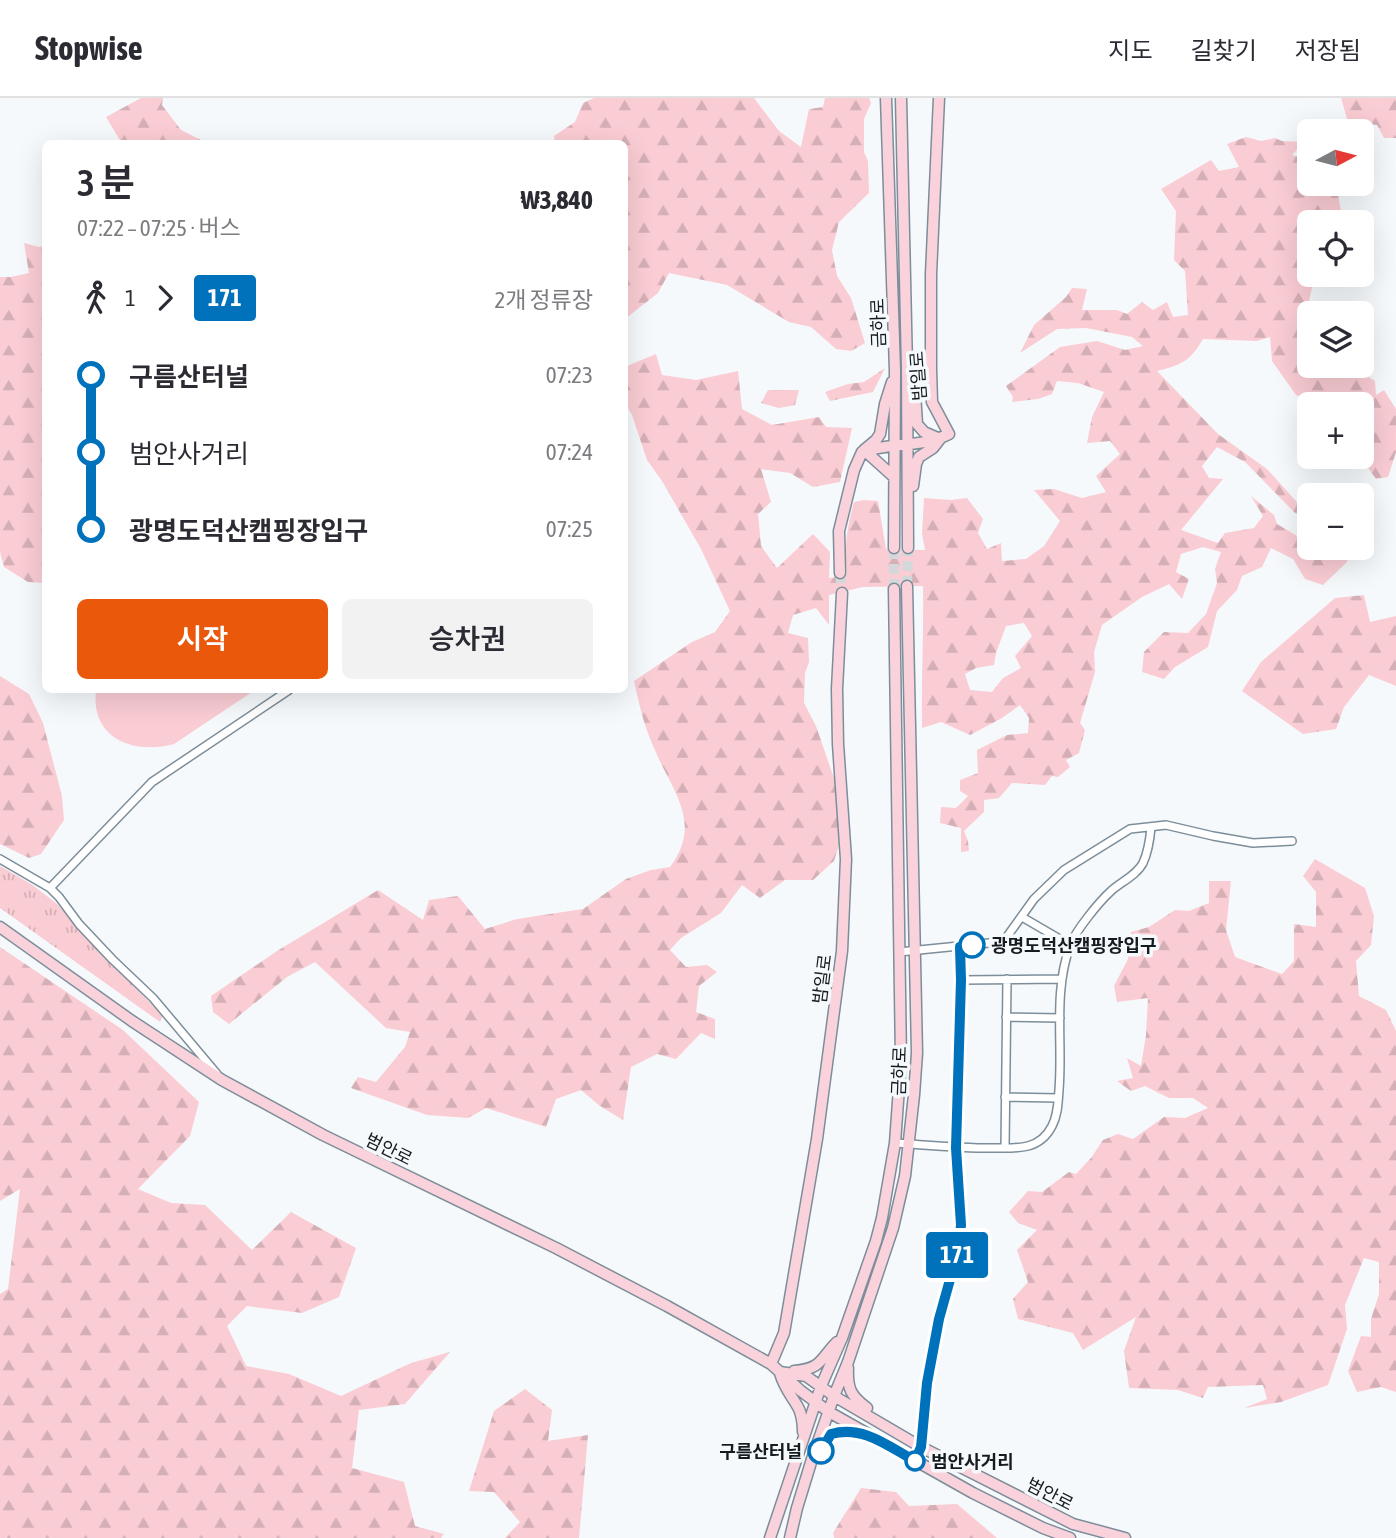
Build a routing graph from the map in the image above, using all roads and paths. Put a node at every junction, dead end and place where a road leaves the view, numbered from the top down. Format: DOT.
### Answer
graph roads {
  1 [pos="901,98"];
  2 [pos="939,98"];
  3 [pos="886,99"];
  4 [pos="907,368"];
  5 [pos="895,371"];
  6 [pos="940,439"];
  7 [pos="908,444"];
  8 [pos="895,446"];
  9 [pos="864,450"];
  10 [pos="894,477"];
  11 [pos="908,512"];
  12 [pos="894,548"];
  13 [pos="908,548"];
  14 [pos="840,573"];
  15 [pos="907,586"];
  16 [pos="894,589"];
  17 [pos="842,593"];
  18 [pos="285,693"];
  19 [pos="1151,827"];
  20 [pos="1292,841"];
  21 [pos="0,859"];
  22 [pos="50,888"];
  23 [pos="1022,917"];
  24 [pos="0,927"];
  25 [pos="1070,945"];
  26 [pos="960,947"];
  27 [pos="914,951"];
  28 [pos="899,952"];
  29 [pos="1007,979"];
  30 [pos="1062,979"];
  31 [pos="961,980"];
  32 [pos="1006,1017"];
  33 [pos="1060,1018"];
  34 [pos="222,1080"];
  35 [pos="1005,1097"];
  36 [pos="1058,1098"];
  37 [pos="895,1143"];
  38 [pos="909,1144"];
  39 [pos="956,1148"];
  40 [pos="1004,1148"];
  41 [pos="842,1338"];
  42 [pos="848,1362"];
  43 [pos="771,1364"];
  44 [pos="780,1372"];
  45 [pos="821,1386"];
  46 [pos="834,1396"];
  47 [pos="816,1401"];
  48 [pos="829,1412"];
  49 [pos="883,1423"];
  50 [pos="868,1434"];
  51 [pos="804,1439"];
  52 [pos="921,1447"];
  53 [pos="812,1459"];
  54 [pos="915,1461"];
  55 [pos="770,1538"];
  56 [pos="790,1538"];
  57 [pos="1070,1538"];
  58 [pos="1125,1538"];
  1 -- 4 [label="main road, 금하로"];
  2 -- 6 [label="main road, 밤일로"];
  3 -- 5 [label="main road, 금하로"];
  4 -- 6 [label="main road"];
  4 -- 7 [label="main road, 금하로"];
  5 -- 8 [label="main road, 금하로"];
  5 -- 9 [label="main road"];
  6 -- 7 [label="main road"];
  6 -- 11 [label="main road"];
  7 -- 8 [label="main road"];
  7 -- 11 [label="main road, 금하로"];
  8 -- 9 [label="main road"];
  8 -- 10 [label="main road, 금하로"];
  9 -- 10 [label="main road"];
  9 -- 14 [label="main road"];
  10 -- 12 [label="main road, 금하로"];
  11 -- 13 [label="main road, 금하로"];
  15 -- 27 [label="main road, 금하로"];
  16 -- 28 [label="main road, 금하로"];
  17 -- 43 [label="main road, 밤일로"];
  18 -- 22 [label="street"];
  19 -- 20 [label="street"];
  19 -- 23 [label="street"];
  19 -- 25 [label="street"];
  21 -- 22 [label="street"];
  22 -- 34 [label="street"];
  23 -- 25 [label="street"];
  23 -- 26 [label="street"];
  24 -- 34 [label="main road, 범안로"];
  25 -- 30 [label="street"];
  26 -- 27 [label="street"];
  26 -- 31 [label="street"];
  27 -- 28 [label="street"];
  27 -- 38 [label="main road, 금하로"];
  28 -- 37 [label="main road, 금하로"];
  29 -- 30 [label="street"];
  29 -- 31 [label="street"];
  29 -- 32 [label="street"];
  30 -- 33 [label="street"];
  31 -- 39 [label="street"];
  32 -- 33 [label="street"];
  32 -- 35 [label="street"];
  33 -- 36 [label="street"];
  34 -- 43 [label="main road, 범안로"];
  35 -- 36 [label="street"];
  35 -- 40 [label="street"];
  36 -- 40 [label="street"];
  37 -- 38 [label="street"];
  37 -- 41 [label="main road, 금하로"];
  38 -- 39 [label="street"];
  38 -- 42 [label="main road, 금하로"];
  39 -- 40 [label="street"];
  39 -- 52 [label="street"];
  41 -- 44 [label="main road"];
  41 -- 45 [label="main road, 금하로"];
  42 -- 46 [label="main road, 금하로"];
  42 -- 49 [label="main road"];
  43 -- 44 [label="main road, 범안로"];
  44 -- 45 [label="main road, 범안로"];
  44 -- 47 [label="main road, 범안로"];
  44 -- 51 [label="main road"];
  45 -- 46 [label="main road, 범안로"];
  45 -- 47 [label="main road, 금하로"];
  46 -- 48 [label="main road, 금하로"];
  46 -- 49 [label="main road, 범안로"];
  47 -- 48 [label="main road, 범안로"];
  47 -- 51 [label="main road, 금하로"];
  48 -- 50 [label="main road, 범안로"];
  48 -- 53 [label="main road, 금하로"];
  49 -- 52 [label="main road, 범안로"];
  50 -- 53 [label="main road"];
  50 -- 54 [label="main road, 범안로"];
  51 -- 55 [label="main road, 금하로"];
  52 -- 54 [label="street"];
  52 -- 58 [label="main road, 범안로"];
  53 -- 56 [label="main road, 금하로"];
  54 -- 57 [label="main road, 범안로"];
}
